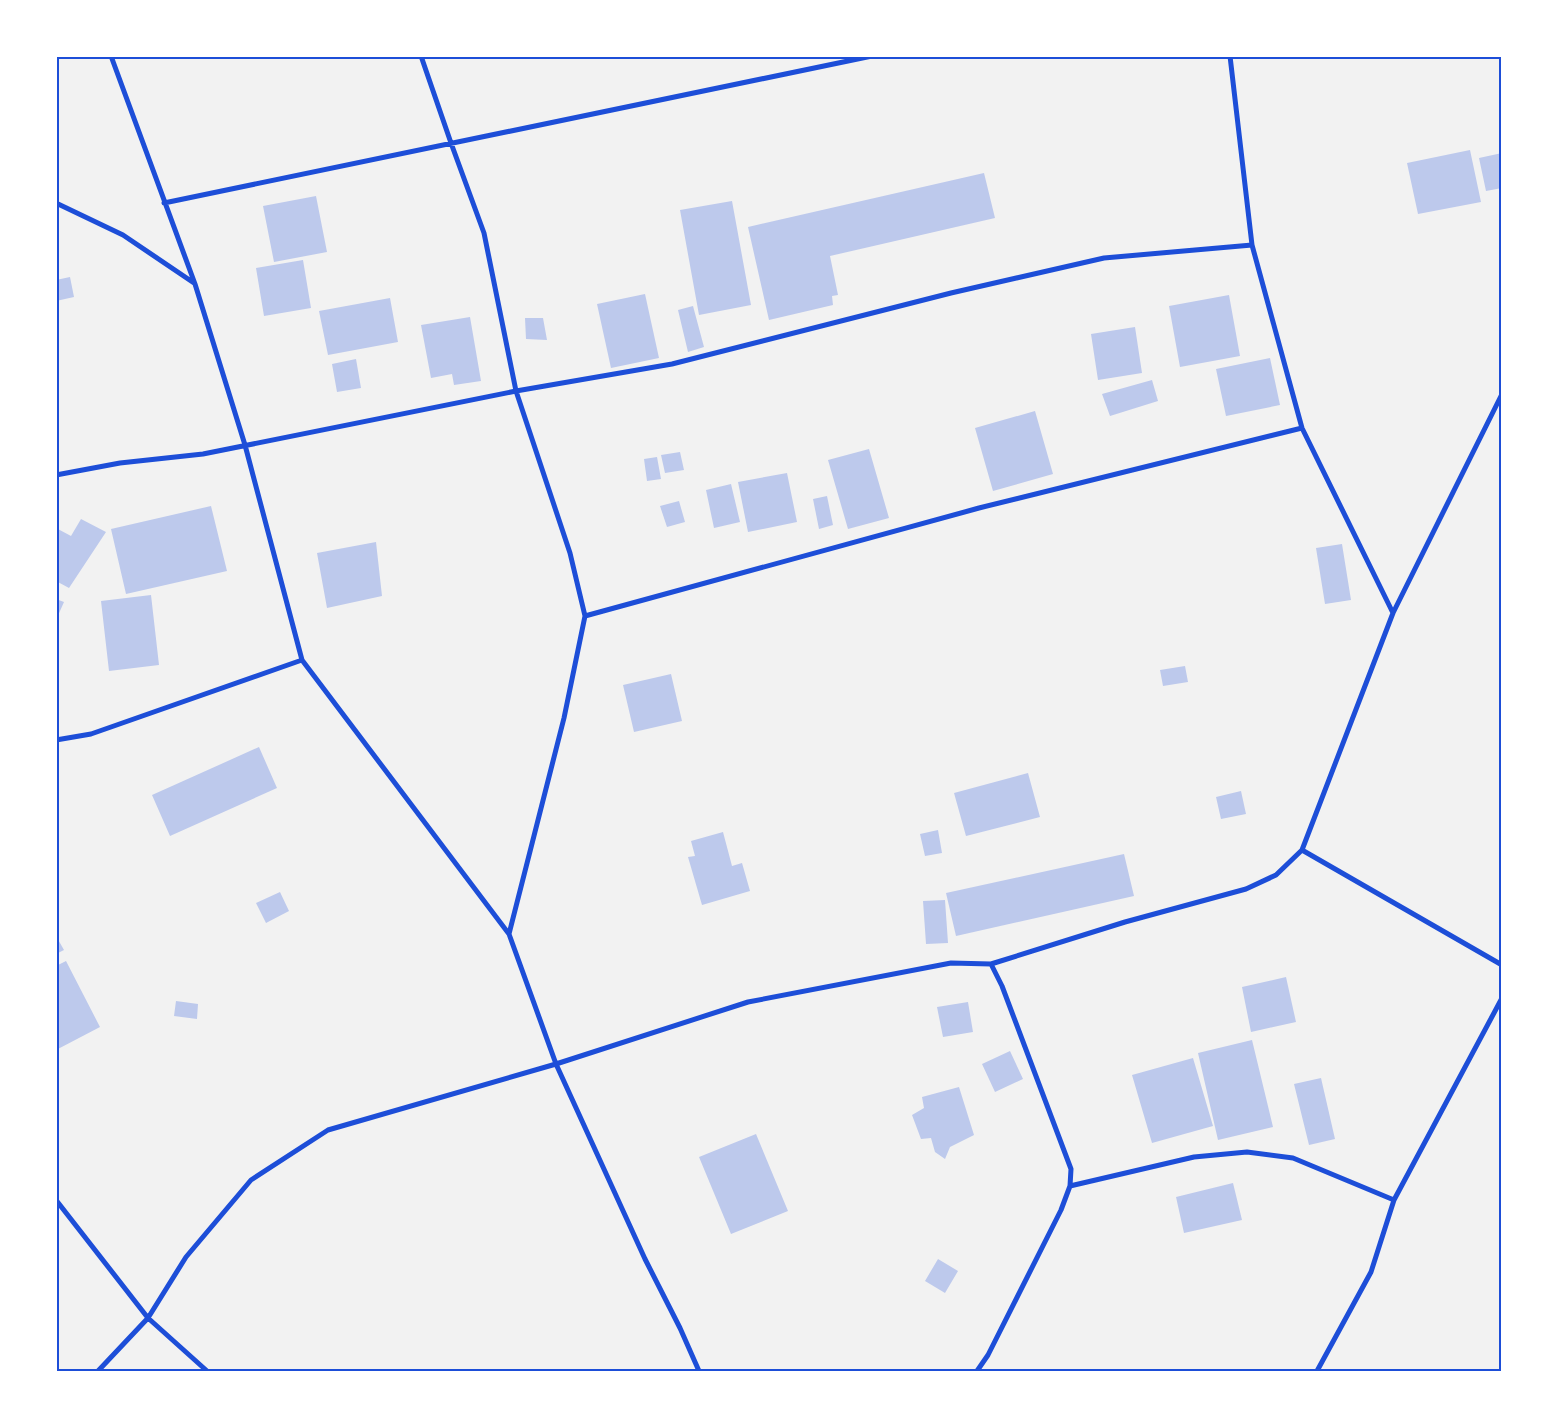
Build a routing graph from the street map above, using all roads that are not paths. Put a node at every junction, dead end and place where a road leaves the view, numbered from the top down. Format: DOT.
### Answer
graph roads {
  1 [pos="111,56"];
  2 [pos="421,56"];
  3 [pos="872,56"];
  4 [pos="1230,56"];
  5 [pos="451,143"];
  6 [pos="56,203"];
  7 [pos="164,203"];
  8 [pos="1252,246"];
  9 [pos="195,284"];
  10 [pos="516,392"];
  11 [pos="1502,394"];
  12 [pos="1302,428"];
  13 [pos="245,445"];
  14 [pos="56,475"];
  15 [pos="1393,612"];
  16 [pos="585,616"];
  17 [pos="302,660"];
  18 [pos="56,740"];
  19 [pos="1302,850"];
  20 [pos="509,934"];
  21 [pos="991,964"];
  22 [pos="1502,965"];
  23 [pos="1502,998"];
  24 [pos="556,1064"];
  25 [pos="1070,1186"];
  26 [pos="56,1200"];
  27 [pos="1394,1200"];
  28 [pos="148,1318"];
  29 [pos="697,1370"];
  30 [pos="98,1371"];
  31 [pos="208,1371"];
  32 [pos="977,1371"];
  33 [pos="1317,1371"];
  1 -- 7 [label="street"];
  2 -- 5 [label="street"];
  3 -- 5 [label="street"];
  4 -- 8 [label="street"];
  5 -- 7 [label="street"];
  5 -- 10 [label="street"];
  6 -- 9 [label="street"];
  7 -- 9 [label="street"];
  8 -- 10 [label="street"];
  8 -- 12 [label="street"];
  9 -- 13 [label="street"];
  10 -- 13 [label="street"];
  10 -- 16 [label="street"];
  11 -- 15 [label="street"];
  12 -- 15 [label="street"];
  12 -- 16 [label="street"];
  13 -- 14 [label="street"];
  13 -- 17 [label="street"];
  15 -- 19 [label="street"];
  16 -- 20 [label="street"];
  17 -- 18 [label="street"];
  17 -- 20 [label="street"];
  19 -- 21 [label="street"];
  19 -- 22 [label="street"];
  20 -- 24 [label="street"];
  21 -- 24 [label="street"];
  21 -- 25 [label="street"];
  23 -- 27 [label="street"];
  24 -- 28 [label="street"];
  24 -- 29 [label="street"];
  25 -- 27 [label="street"];
  25 -- 32 [label="street"];
  26 -- 28 [label="street"];
  27 -- 33 [label="street"];
  28 -- 30 [label="street"];
  28 -- 31 [label="street"];
}
